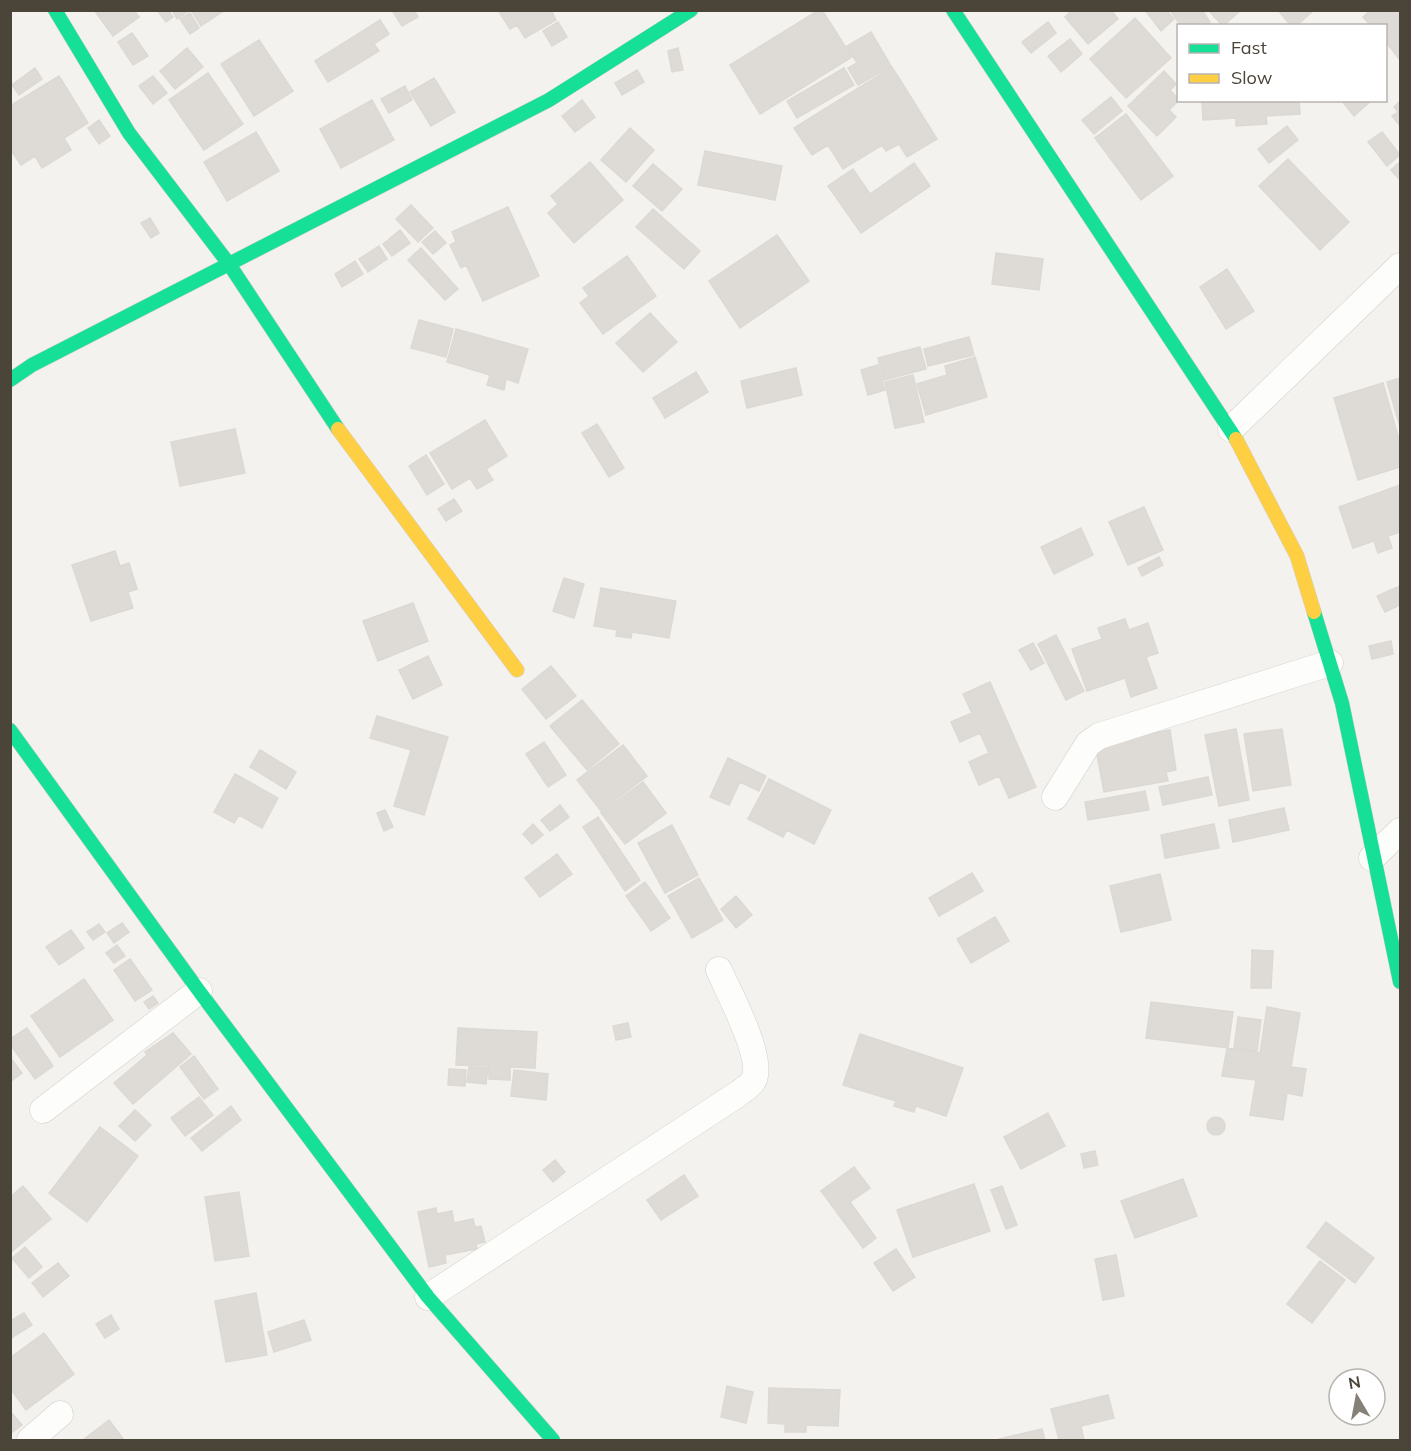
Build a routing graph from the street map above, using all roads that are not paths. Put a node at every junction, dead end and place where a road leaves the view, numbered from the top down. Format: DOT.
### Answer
graph roads {
  1 [pos="55,10"];
  2 [pos="692,10"];
  3 [pos="953,10"];
  4 [pos="229,264"];
  5 [pos="1401,266"];
  6 [pos="10,380"];
  7 [pos="1231,429"];
  8 [pos="1330,663"];
  9 [pos="517,670"];
  10 [pos="10,730"];
  11 [pos="1055,796"];
  12 [pos="1401,831"];
  13 [pos="1372,858"];
  14 [pos="719,970"];
  15 [pos="1401,982"];
  16 [pos="199,991"];
  17 [pos="43,1110"];
  18 [pos="428,1297"];
  19 [pos="60,1414"];
  20 [pos="30,1440"];
  21 [pos="553,1440"];
  1 -- 4 [label="street"];
  2 -- 4 [label="street"];
  3 -- 7 [label="street"];
  4 -- 6 [label="street"];
  4 -- 9 [label="street"];
  5 -- 7 [label="street"];
  7 -- 8 [label="street"];
  8 -- 11 [label="street"];
  8 -- 13 [label="street"];
  10 -- 16 [label="street"];
  12 -- 13 [label="street"];
  13 -- 15 [label="street"];
  14 -- 18 [label="street"];
  16 -- 17 [label="street"];
  16 -- 18 [label="street"];
  18 -- 21 [label="street"];
  19 -- 20 [label="street"];
}
